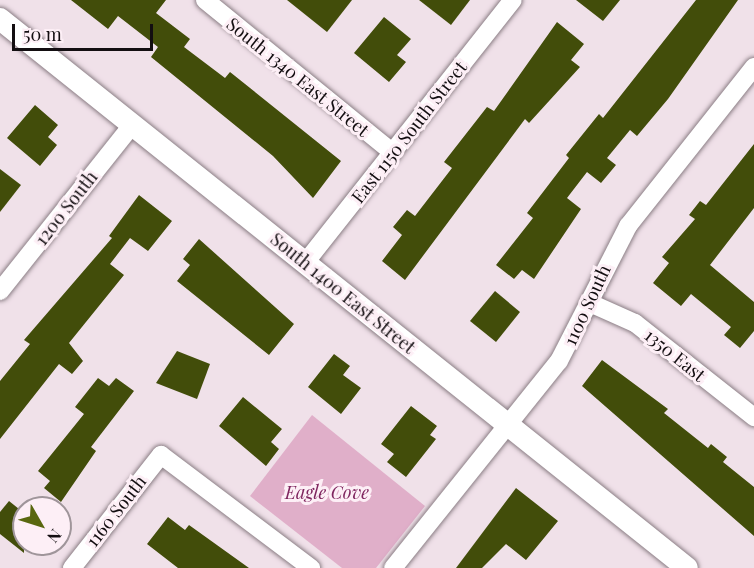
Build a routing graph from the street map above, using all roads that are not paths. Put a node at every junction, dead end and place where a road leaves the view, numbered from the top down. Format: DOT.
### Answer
graph roads {
  1 [pos="205,0"];
  2 [pos="513,0"];
  3 [pos="0,19"];
  4 [pos="754,67"];
  5 [pos="132,125"];
  6 [pos="393,153"];
  7 [pos="305,263"];
  8 [pos="0,291"];
  9 [pos="590,303"];
  10 [pos="754,417"];
  11 [pos="508,424"];
  12 [pos="72,568"];
  13 [pos="311,568"];
  14 [pos="393,568"];
  15 [pos="687,568"];
  1 -- 6 [label="street, South 1340 East Street"];
  2 -- 6 [label="street, East 1150 South Street"];
  3 -- 5 [label="street, South 1400 East Street"];
  4 -- 9 [label="street, 1100 South"];
  5 -- 7 [label="street, South 1400 East Street"];
  5 -- 8 [label="street, 1200 South"];
  6 -- 7 [label="street, East 1150 South Street"];
  7 -- 11 [label="street, South 1400 East Street"];
  9 -- 10 [label="street, 1350 East"];
  9 -- 11 [label="street, 1100 South"];
  11 -- 14 [label="street, 1100 South"];
  11 -- 15 [label="street, South 1400 East Street"];
  12 -- 13 [label="street, 1160 South"];
}
